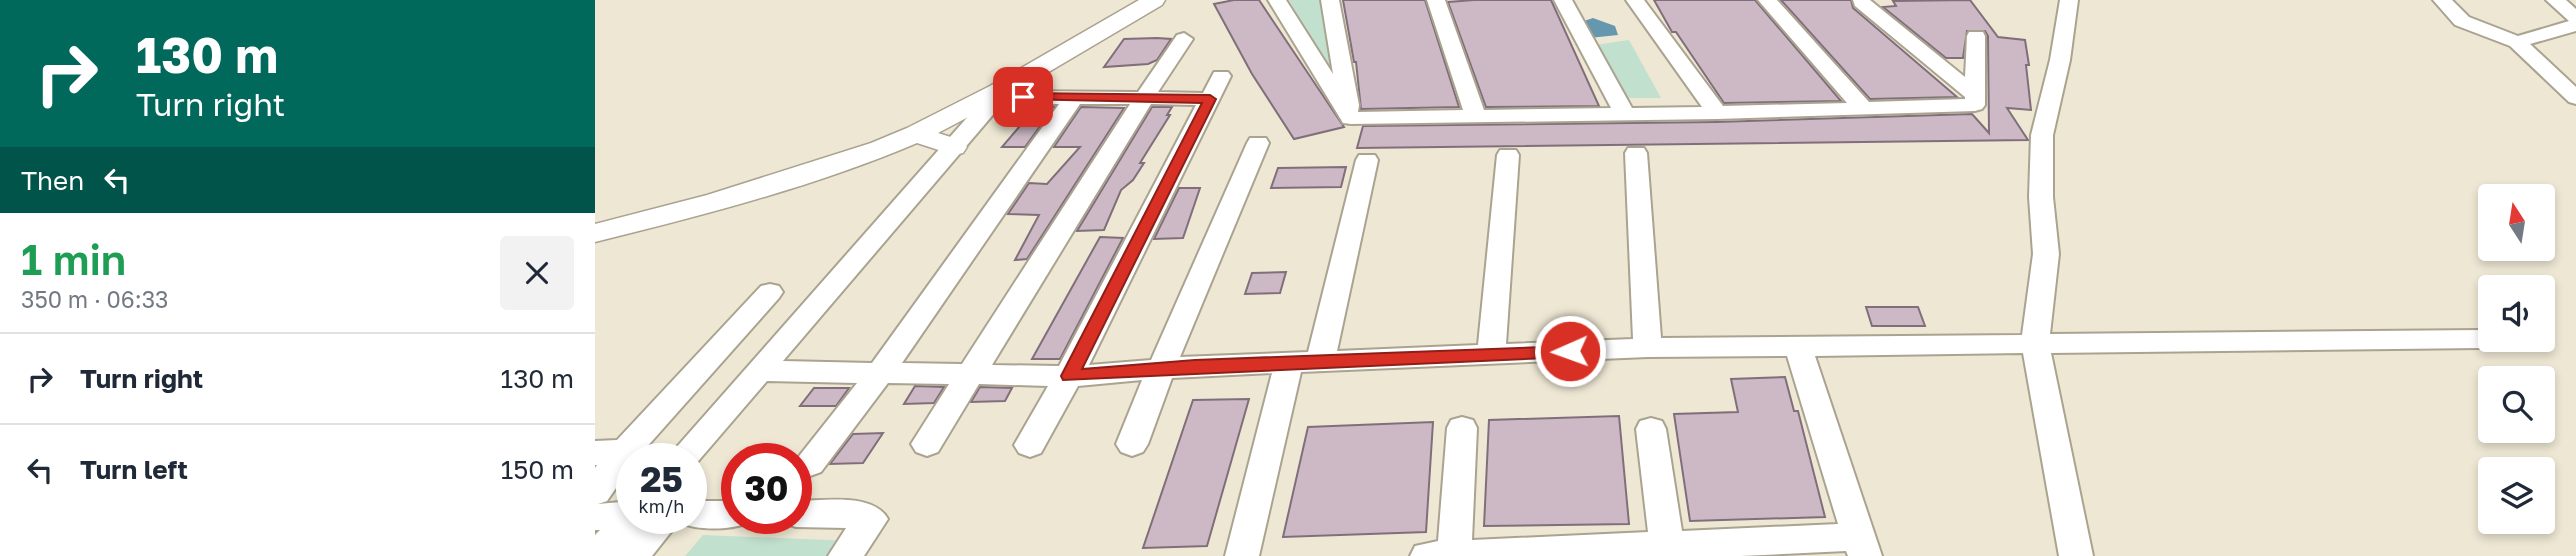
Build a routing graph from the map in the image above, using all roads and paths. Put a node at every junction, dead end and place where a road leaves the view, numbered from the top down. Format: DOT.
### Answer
graph roads {
  1 [pos="1154,0"];
  2 [pos="1277,0"];
  3 [pos="1330,0"];
  4 [pos="1436,0"];
  5 [pos="1563,0"];
  6 [pos="1635,0"];
  7 [pos="1767,0"];
  8 [pos="2070,0"];
  9 [pos="2442,0"];
  10 [pos="2555,0"];
  11 [pos="1861,2"];
  12 [pos="2576,18"];
  13 [pos="2576,25"];
  14 [pos="1976,36"];
  15 [pos="1184,39"];
  16 [pos="2517,42"];
  17 [pos="1221,76"];
  18 [pos="1973,93"];
  19 [pos="998,94"];
  20 [pos="1075,96"];
  21 [pos="1143,98"];
  22 [pos="2576,98"];
  23 [pos="1210,99"];
  24 [pos="1863,108"];
  25 [pos="1624,113"];
  26 [pos="1717,113"];
  27 [pos="1475,115"];
  28 [pos="1351,118"];
  29 [pos="916,134"];
  30 [pos="1258,143"];
  31 [pos="954,147"];
  32 [pos="1636,153"];
  33 [pos="1508,155"];
  34 [pos="1367,160"];
  35 [pos="595,233"];
  36 [pos="770,292"];
  37 [pos="2478,339"];
  38 [pos="2035,344"];
  39 [pos="1798,346"];
  40 [pos="1648,348"];
  41 [pos="1491,354"];
  42 [pos="1320,361"];
  43 [pos="1289,362"];
  44 [pos="1161,369"];
  45 [pos="758,371"];
  46 [pos="880,373"];
  47 [pos="968,375"];
  48 [pos="1069,376"];
  49 [pos="1462,428"];
  50 [pos="1651,429"];
  51 [pos="696,443"];
  52 [pos="927,444"];
  53 [pos="1132,444"];
  54 [pos="1030,445"];
  55 [pos="610,452"];
  56 [pos="812,461"];
  57 [pos="595,492"];
  58 [pos="812,514"];
  59 [pos="616,516"];
  60 [pos="595,517"];
  61 [pos="616,534"];
  62 [pos="650,534"];
  63 [pos="1667,545"];
  64 [pos="1862,547"];
  65 [pos="1441,555"];
  66 [pos="597,556"];
  67 [pos="631,556"];
  68 [pos="845,556"];
  69 [pos="1242,556"];
  70 [pos="2076,556"];
  1 -- 19 [label="main road"];
  2 -- 28 [label="street"];
  3 -- 28 [label="street"];
  4 -- 27 [label="street"];
  5 -- 25 [label="street"];
  6 -- 26 [label="street"];
  7 -- 24 [label="street"];
  8 -- 38 [label="street"];
  9 -- 16 [label="street"];
  10 -- 12 [label="street"];
  11 -- 18 [label="street"];
  13 -- 16 [label="street"];
  14 -- 18 [label="street"];
  15 -- 21 [label="street"];
  16 -- 22 [label="street"];
  17 -- 23 [label="street"];
  18 -- 24 [label="street"];
  19 -- 20 [label="street"];
  19 -- 29 [label="main road"];
  19 -- 31 [label="street"];
  20 -- 21 [label="street"];
  20 -- 46 [label="street"];
  21 -- 23 [label="street"];
  21 -- 47 [label="street"];
  23 -- 48 [label="street"];
  24 -- 26 [label="street"];
  25 -- 26 [label="street"];
  25 -- 27 [label="street"];
  27 -- 28 [label="street"];
  29 -- 31 [label="main road"];
  29 -- 35 [label="main road"];
  30 -- 44 [label="street"];
  31 -- 45 [label="street"];
  32 -- 40 [label="street"];
  33 -- 41 [label="street"];
  34 -- 42 [label="street"];
  36 -- 55 [label="street"];
  37 -- 38 [label="street"];
  38 -- 39 [label="street"];
  38 -- 70 [label="street"];
  39 -- 40 [label="street"];
  39 -- 64 [label="street"];
  40 -- 41 [label="street"];
  41 -- 42 [label="street"];
  42 -- 43 [label="street"];
  43 -- 44 [label="street"];
  43 -- 69 [label="street"];
  44 -- 48 [label="street"];
  44 -- 53 [label="street"];
  45 -- 46 [label="street"];
  45 -- 51 [label="street"];
  46 -- 47 [label="street"];
  46 -- 56 [label="street"];
  47 -- 48 [label="street"];
  47 -- 52 [label="street"];
  48 -- 54 [label="street"];
  49 -- 65 [label="street"];
  50 -- 63 [label="street"];
  55 -- 57 [label="street"];
  58 -- 68 [label="street"];
  59 -- 60 [label="street"];
  61 -- 66 [label="street"];
  62 -- 67 [label="street"];
  63 -- 64 [label="street"];
  63 -- 65 [label="street"];
}
